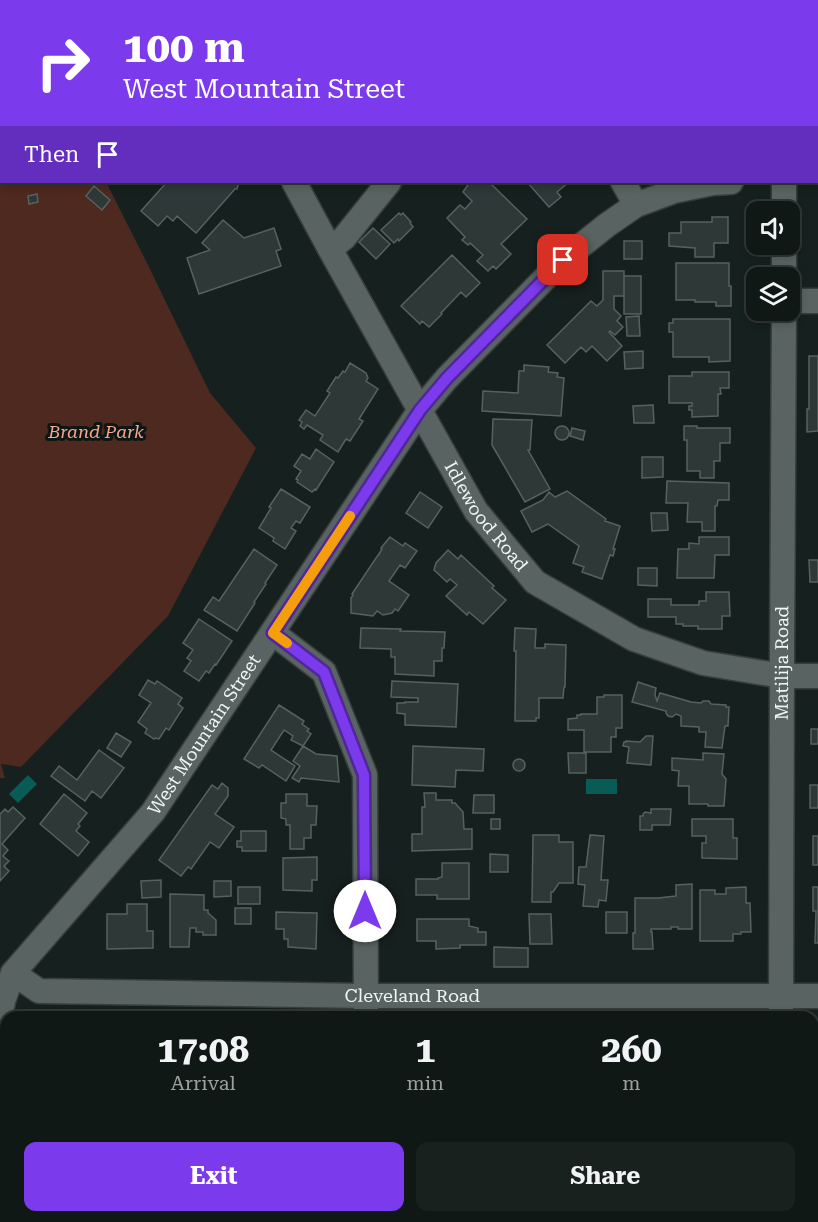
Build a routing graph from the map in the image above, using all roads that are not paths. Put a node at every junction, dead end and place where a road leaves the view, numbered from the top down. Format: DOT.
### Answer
graph roads {
  1 [pos="295,183"];
  2 [pos="388,183"];
  3 [pos="624,183"];
  4 [pos="713,183"];
  5 [pos="784,183"];
  6 [pos="784,201"];
  7 [pos="636,205"];
  8 [pos="330,249"];
  9 [pos="800,301"];
  10 [pos="818,301"];
  11 [pos="784,321"];
  12 [pos="420,410"];
  13 [pos="273,633"];
  14 [pos="782,676"];
  15 [pos="818,676"];
  16 [pos="13,973"];
  17 [pos="818,996"];
  18 [pos="366,1006"];
  19 [pos="781,1006"];
  20 [pos="2,1011"];
  1 -- 8 [label="street, Idlewood Road"];
  2 -- 8 [label="street"];
  3 -- 7 [label="street"];
  4 -- 7 [label="street, West Mountain Street"];
  5 -- 6 [label="street"];
  7 -- 12 [label="street, West Mountain Street"];
  8 -- 12 [label="street, Idlewood Road"];
  9 -- 10 [label="street"];
  11 -- 14 [label="street, Matilija Road"];
  12 -- 13 [label="street, West Mountain Street"];
  12 -- 14 [label="street, Idlewood Road"];
  13 -- 16 [label="street, West Mountain Street"];
  13 -- 18 [label="street"];
  14 -- 15 [label="street, Idlewood Road"];
  14 -- 19 [label="street, Matilija Road"];
  16 -- 18 [label="street, Cleveland Road"];
  16 -- 20 [label="street, West Mountain Street"];
  17 -- 19 [label="street, Cleveland Road"];
  18 -- 19 [label="street, Cleveland Road"];
}
